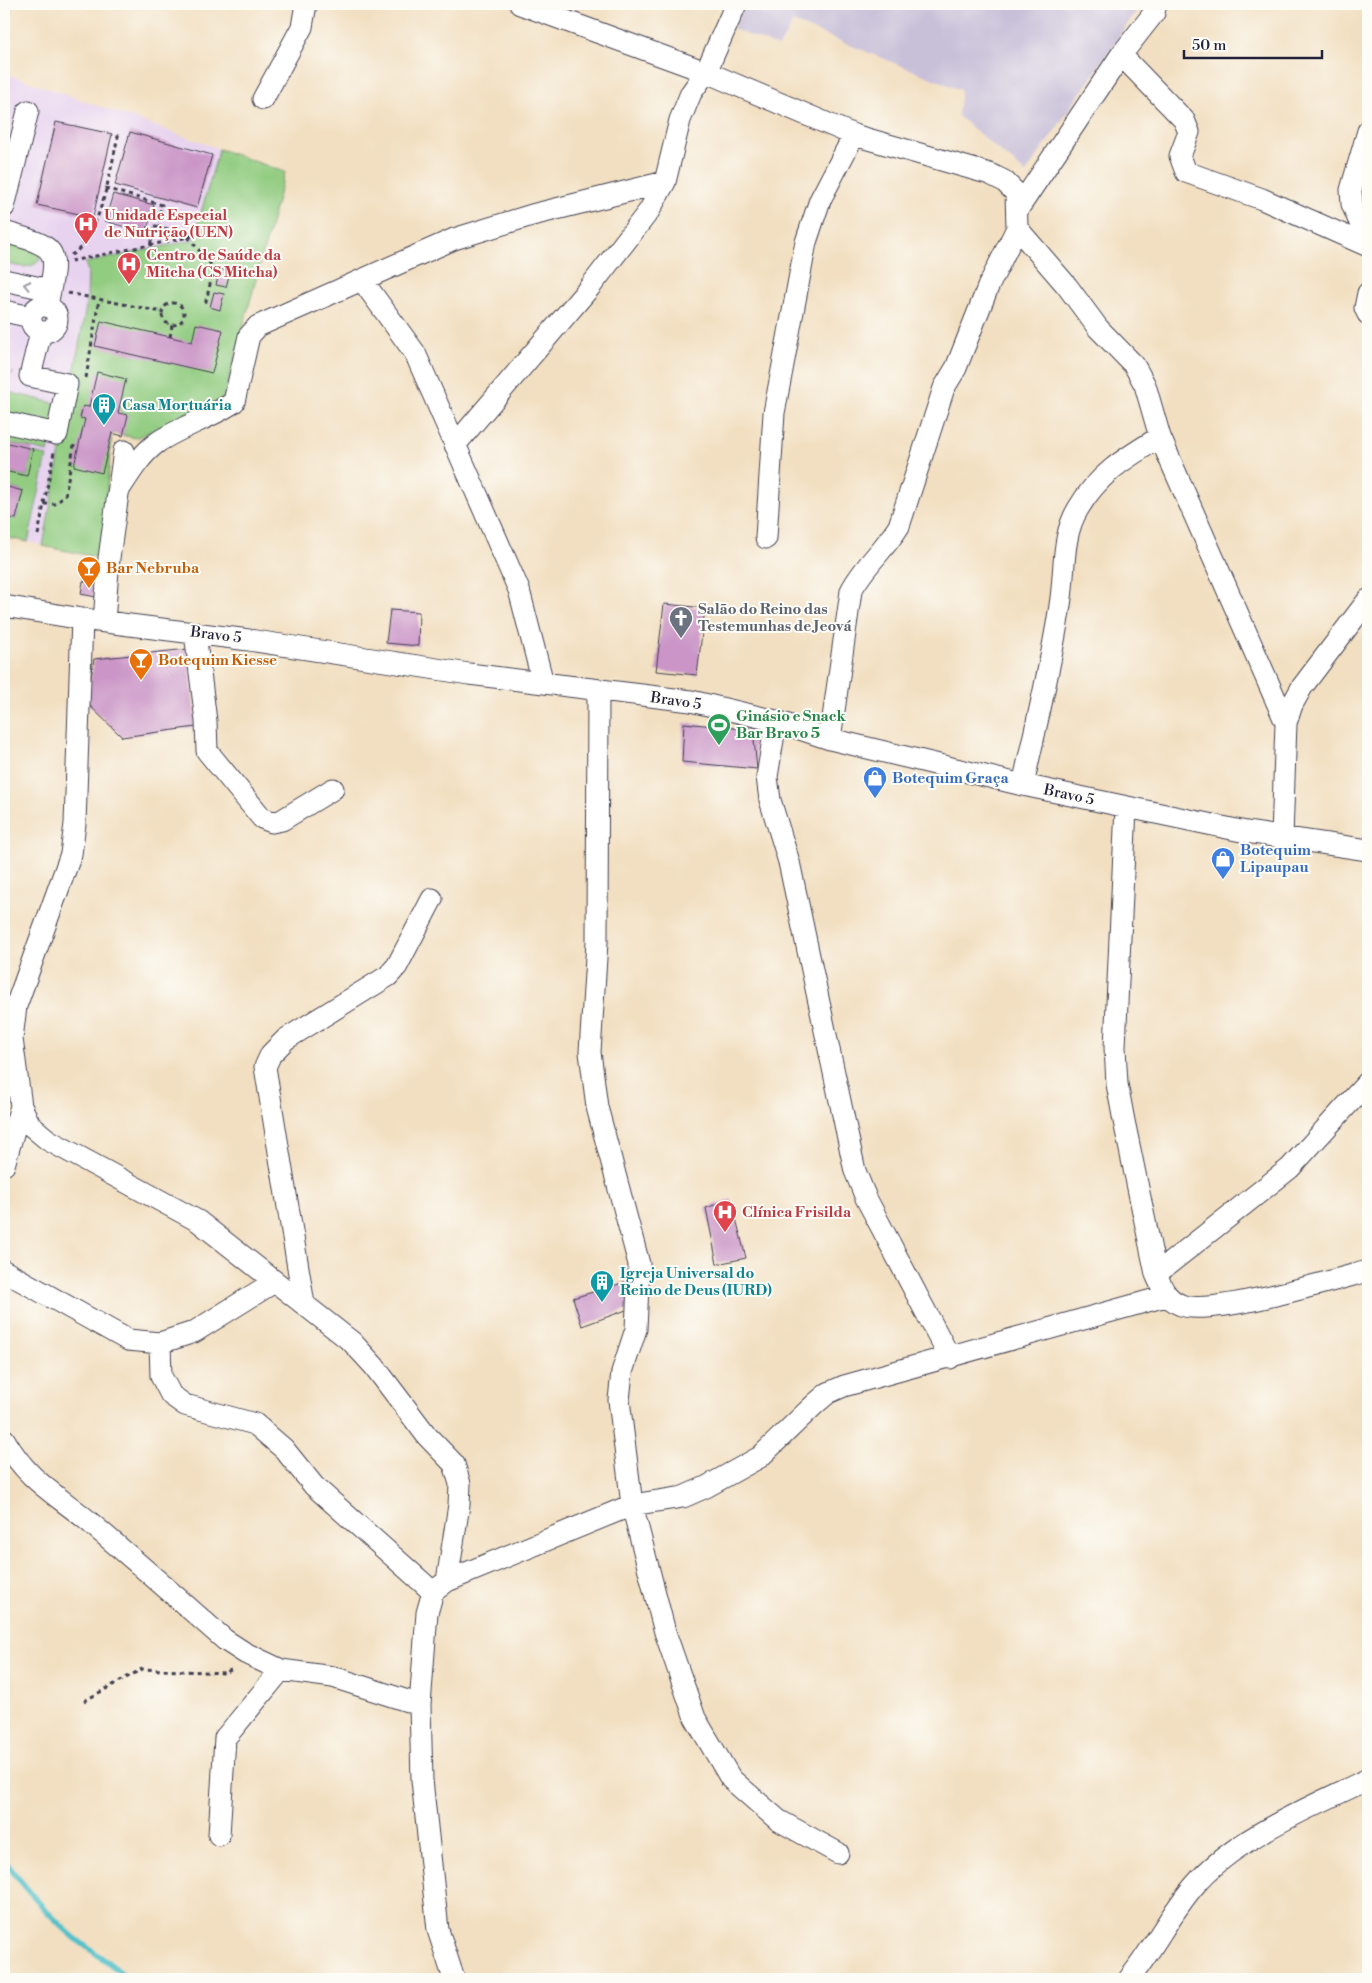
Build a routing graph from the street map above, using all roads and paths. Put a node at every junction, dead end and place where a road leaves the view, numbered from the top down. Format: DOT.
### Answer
graph roads {
  1 [pos="306,4"];
  2 [pos="520,4"];
  3 [pos="736,4"];
  4 [pos="1156,4"];
  5 [pos="1121,55"];
  6 [pos="706,72"];
  7 [pos="263,99"];
  8 [pos="28,111"];
  9 [pos="1368,131"];
  10 [pos="119,132"];
  11 [pos="854,135"];
  12 [pos="664,182"];
  13 [pos="105,188"];
  14 [pos="4,207"];
  15 [pos="1017,218"];
  16 [pos="156,226"];
  17 [pos="4,232"];
  18 [pos="188,238"];
  19 [pos="1368,242"];
  20 [pos="149,245"];
  21 [pos="1368,246"];
  22 [pos="56,265"];
  23 [pos="4,280"];
  24 [pos="362,280"];
  25 [pos="1368,293"];
  26 [pos="205,305"];
  27 [pos="4,310"];
  28 [pos="42,311"];
  29 [pos="162,312"];
  30 [pos="1368,314"];
  31 [pos="172,325"];
  32 [pos="170,337"];
  33 [pos="8,423"];
  34 [pos="57,434"];
  35 [pos="1160,437"];
  36 [pos="455,445"];
  37 [pos="124,451"];
  38 [pos="119,490"];
  39 [pos="38,535"];
  40 [pos="766,538"];
  41 [pos="1368,600"];
  42 [pos="4,606"];
  43 [pos="82,619"];
  44 [pos="104,621"];
  45 [pos="195,633"];
  46 [pos="543,683"];
  47 [pos="598,691"];
  48 [pos="776,721"];
  49 [pos="1286,724"];
  50 [pos="830,740"];
  51 [pos="1024,785"];
  52 [pos="333,789"];
  53 [pos="1126,807"];
  54 [pos="1282,837"];
  55 [pos="1368,850"];
  56 [pos="432,899"];
  57 [pos="1368,1082"];
  58 [pos="21,1106"];
  59 [pos="4,1165"];
  60 [pos="4,1271"];
  61 [pos="1368,1271"];
  62 [pos="1156,1274"];
  63 [pos="274,1282"];
  64 [pos="1166,1296"];
  65 [pos="304,1304"];
  66 [pos="160,1343"];
  67 [pos="950,1358"];
  68 [pos="4,1439"];
  69 [pos="632,1505"];
  70 [pos="440,1587"];
  71 [pos="257,1659"];
  72 [pos="281,1670"];
  73 [pos="84,1701"];
  74 [pos="420,1705"];
  75 [pos="1368,1779"];
  76 [pos="219,1835"];
  77 [pos="838,1853"];
  78 [pos="454,1979"];
  79 [pos="1128,1979"];
  1 -- 7 [label="street"];
  2 -- 6 [label="street"];
  3 -- 6 [label="street"];
  4 -- 5 [label="street"];
  5 -- 15 [label="street"];
  5 -- 21 [label="street"];
  6 -- 11 [label="street"];
  6 -- 12 [label="street"];
  8 -- 14 [label="street"];
  9 -- 19 [label="street"];
  10 -- 13 [label="path"];
  11 -- 15 [label="street"];
  11 -- 40 [label="street"];
  12 -- 24 [label="street"];
  12 -- 36 [label="street"];
  13 -- 16 [label="path"];
  13 -- 22 [label="path"];
  15 -- 35 [label="street"];
  15 -- 50 [label="street"];
  16 -- 18 [label="path"];
  16 -- 20 [label="path"];
  17 -- 22 [label="street"];
  18 -- 20 [label="path"];
  18 -- 26 [label="path"];
  20 -- 22 [label="path"];
  22 -- 28 [label="street"];
  28 -- 23 [label="street, one-way"];
  24 -- 36 [label="street"];
  24 -- 38 [label="street"];
  25 -- 30 [label="street"];
  27 -- 28 [label="street"];
  28 -- 29 [label="path"];
  28 -- 34 [label="street"];
  29 -- 31 [label="path"];
  29 -- 31 [label="path"];
  31 -- 32 [label="path"];
  33 -- 34 [label="street"];
  34 -- 39 [label="path"];
  35 -- 49 [label="street"];
  35 -- 51 [label="street"];
  36 -- 46 [label="street"];
  37 -- 38 [label="street"];
  38 -- 44 [label="street"];
  41 -- 49 [label="street"];
  42 -- 43 [label="street, Bravo 5"];
  43 -- 44 [label="street, Bravo 5"];
  43 -- 58 [label="street"];
  44 -- 45 [label="street, Bravo 5"];
  45 -- 46 [label="street, Bravo 5"];
  45 -- 52 [label="street"];
  46 -- 47 [label="street, Bravo 5"];
  47 -- 48 [label="street, Bravo 5"];
  47 -- 69 [label="street"];
  48 -- 50 [label="street, Bravo 5"];
  48 -- 67 [label="street"];
  49 -- 54 [label="street"];
  50 -- 51 [label="street, Bravo 5"];
  51 -- 53 [label="street, Bravo 5"];
  53 -- 54 [label="street, Bravo 5"];
  53 -- 62 [label="street"];
  54 -- 55 [label="street, Bravo 5"];
  56 -- 65 [label="street"];
  57 -- 62 [label="street"];
  58 -- 59 [label="street"];
  58 -- 63 [label="street"];
  60 -- 66 [label="street"];
  61 -- 64 [label="street"];
  62 -- 64 [label="street"];
  63 -- 65 [label="street"];
  63 -- 66 [label="street"];
  64 -- 67 [label="street"];
  65 -- 70 [label="street"];
  66 -- 70 [label="street"];
  67 -- 69 [label="street"];
  68 -- 71 [label="street"];
  69 -- 70 [label="street"];
  69 -- 77 [label="street"];
  70 -- 74 [label="street"];
  71 -- 72 [label="street"];
  71 -- 73 [label="path"];
  72 -- 74 [label="street"];
  72 -- 76 [label="street"];
  74 -- 78 [label="street"];
  75 -- 79 [label="street"];
}
